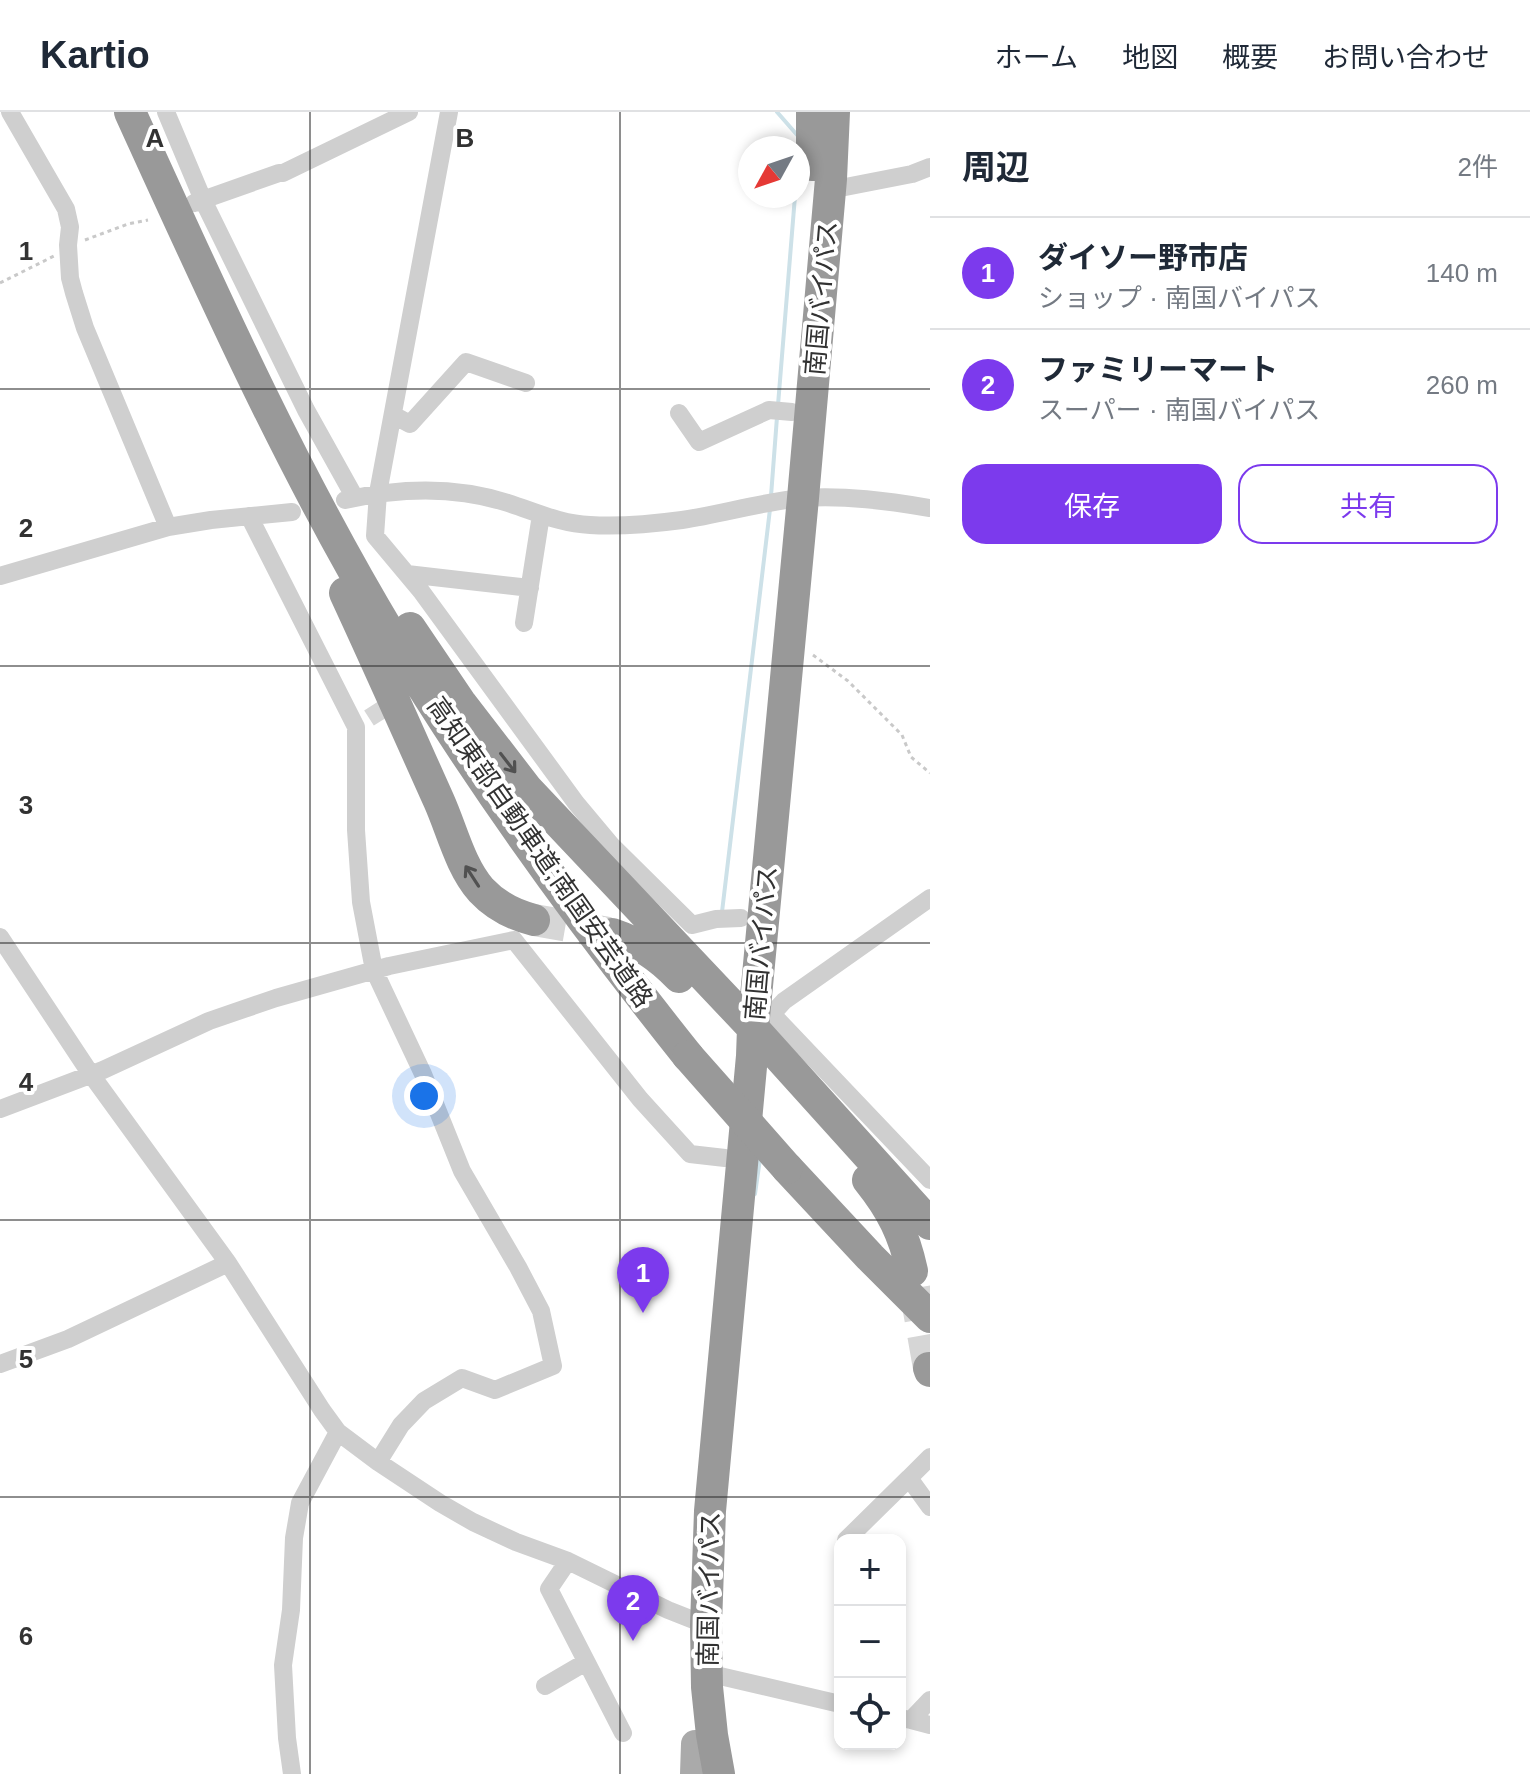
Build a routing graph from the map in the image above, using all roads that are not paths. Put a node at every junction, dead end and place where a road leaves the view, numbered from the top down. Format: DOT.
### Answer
graph roads {
  1 [pos="10,112"];
  2 [pos="130,112"];
  3 [pos="166,112"];
  4 [pos="409,112"];
  5 [pos="449,112"];
  6 [pos="812,112"];
  7 [pos="834,112"];
  8 [pos="930,167"];
  9 [pos="830,190"];
  10 [pos="198,201"];
  11 [pos="228,327"];
  12 [pos="526,383"];
  13 [pos="792,412"];
  14 [pos="679,413"];
  15 [pos="393,415"];
  16 [pos="288,446"];
  17 [pos="378,493"];
  18 [pos="782,501"];
  19 [pos="930,508"];
  20 [pos="292,512"];
  21 [pos="541,515"];
  22 [pos="249,516"];
  23 [pos="168,527"];
  24 [pos="407,574"];
  25 [pos="0,576"];
  26 [pos="530,588"];
  27 [pos="524,623"];
  28 [pos="468,656"];
  29 [pos="452,666"];
  30 [pos="930,898"];
  31 [pos="741,918"];
  32 [pos="534,920"];
  33 [pos="612,934"];
  34 [pos="0,937"];
  35 [pos="374,970"];
  36 [pos="749,1028"];
  37 [pos="90,1073"];
  38 [pos="0,1109"];
  39 [pos="725,1158"];
  40 [pos="930,1180"];
  41 [pos="930,1224"];
  42 [pos="228,1263"];
  43 [pos="912,1271"];
  44 [pos="930,1317"];
  45 [pos="0,1364"];
  46 [pos="338,1432"];
  47 [pos="930,1457"];
  48 [pos="378,1462"];
  49 [pos="909,1478"];
  50 [pos="930,1507"];
  51 [pos="852,1534"];
  52 [pos="568,1561"];
  53 [pos="697,1621"];
  54 [pos="586,1662"];
  55 [pos="717,1675"];
  56 [pos="545,1686"];
  57 [pos="930,1700"];
  58 [pos="834,1703"];
  59 [pos="906,1718"];
  60 [pos="906,1719"];
  61 [pos="930,1725"];
  62 [pos="623,1733"];
  63 [pos="696,1764"];
  64 [pos="292,1774"];
  65 [pos="719,1774"];
  1 -- 23 [label="street"];
  2 -- 11 [label="highway, 高知東部自動車道;南国安芸道路"];
  3 -- 10 [label="street"];
  4 -- 10 [label="street"];
  5 -- 15 [label="street"];
  6 -- 13 [label="highway, 南国バイパス"];
  7 -- 9 [label="highway, 南国バイパス"];
  8 -- 9 [label="street"];
  9 -- 18 [label="highway, 南国バイパス"];
  10 -- 17 [label="street"];
  11 -- 16 [label="highway, 高知東部自動車道;南国安芸道路"];
  32 -- 11 [label="highway, one-way"];
  12 -- 15 [label="street"];
  13 -- 14 [label="street"];
  13 -- 18 [label="highway, 南国バイパス"];
  15 -- 17 [label="street"];
  16 -- 36 [label="highway, one-way"];
  16 -- 44 [label="highway, 高知東部自動車道;南国安芸道路, bridge"];
  17 -- 21 [label="street"];
  17 -- 24 [label="street"];
  18 -- 19 [label="street"];
  18 -- 21 [label="street"];
  18 -- 31 [label="highway, 南国バイパス"];
  18 -- 36 [label="highway, 南国バイパス"];
  20 -- 22 [label="street"];
  21 -- 26 [label="street"];
  22 -- 23 [label="street"];
  22 -- 35 [label="street"];
  23 -- 25 [label="street"];
  24 -- 26 [label="street"];
  24 -- 28 [label="street"];
  26 -- 27 [label="street"];
  28 -- 29 [label="street"];
  28 -- 31 [label="street"];
  30 -- 36 [label="street"];
  31 -- 36 [label="highway, 南国バイパス"];
  33 -- 36 [label="highway"];
  34 -- 37 [label="street"];
  35 -- 37 [label="street"];
  35 -- 39 [label="street"];
  35 -- 48 [label="street"];
  36 -- 39 [label="highway, 南国バイパス"];
  36 -- 40 [label="street"];
  36 -- 41 [label="highway"];
  36 -- 43 [label="highway"];
  36 -- 53 [label="highway, 南国バイパス"];
  37 -- 38 [label="street"];
  37 -- 42 [label="street"];
  39 -- 53 [label="highway, 南国バイパス"];
  42 -- 45 [label="street"];
  42 -- 46 [label="street"];
  46 -- 48 [label="street"];
  46 -- 64 [label="street"];
  47 -- 49 [label="street"];
  48 -- 52 [label="street"];
  49 -- 50 [label="street"];
  49 -- 51 [label="street"];
  52 -- 53 [label="street"];
  52 -- 54 [label="street"];
  53 -- 55 [label="highway, 南国バイパス"];
  53 -- 63 [label="highway, 南国バイパス"];
  54 -- 56 [label="street"];
  54 -- 62 [label="street"];
  55 -- 58 [label="street"];
  55 -- 65 [label="highway, 南国バイパス"];
  57 -- 59 [label="street"];
  60 -- 61 [label="street"];
}
